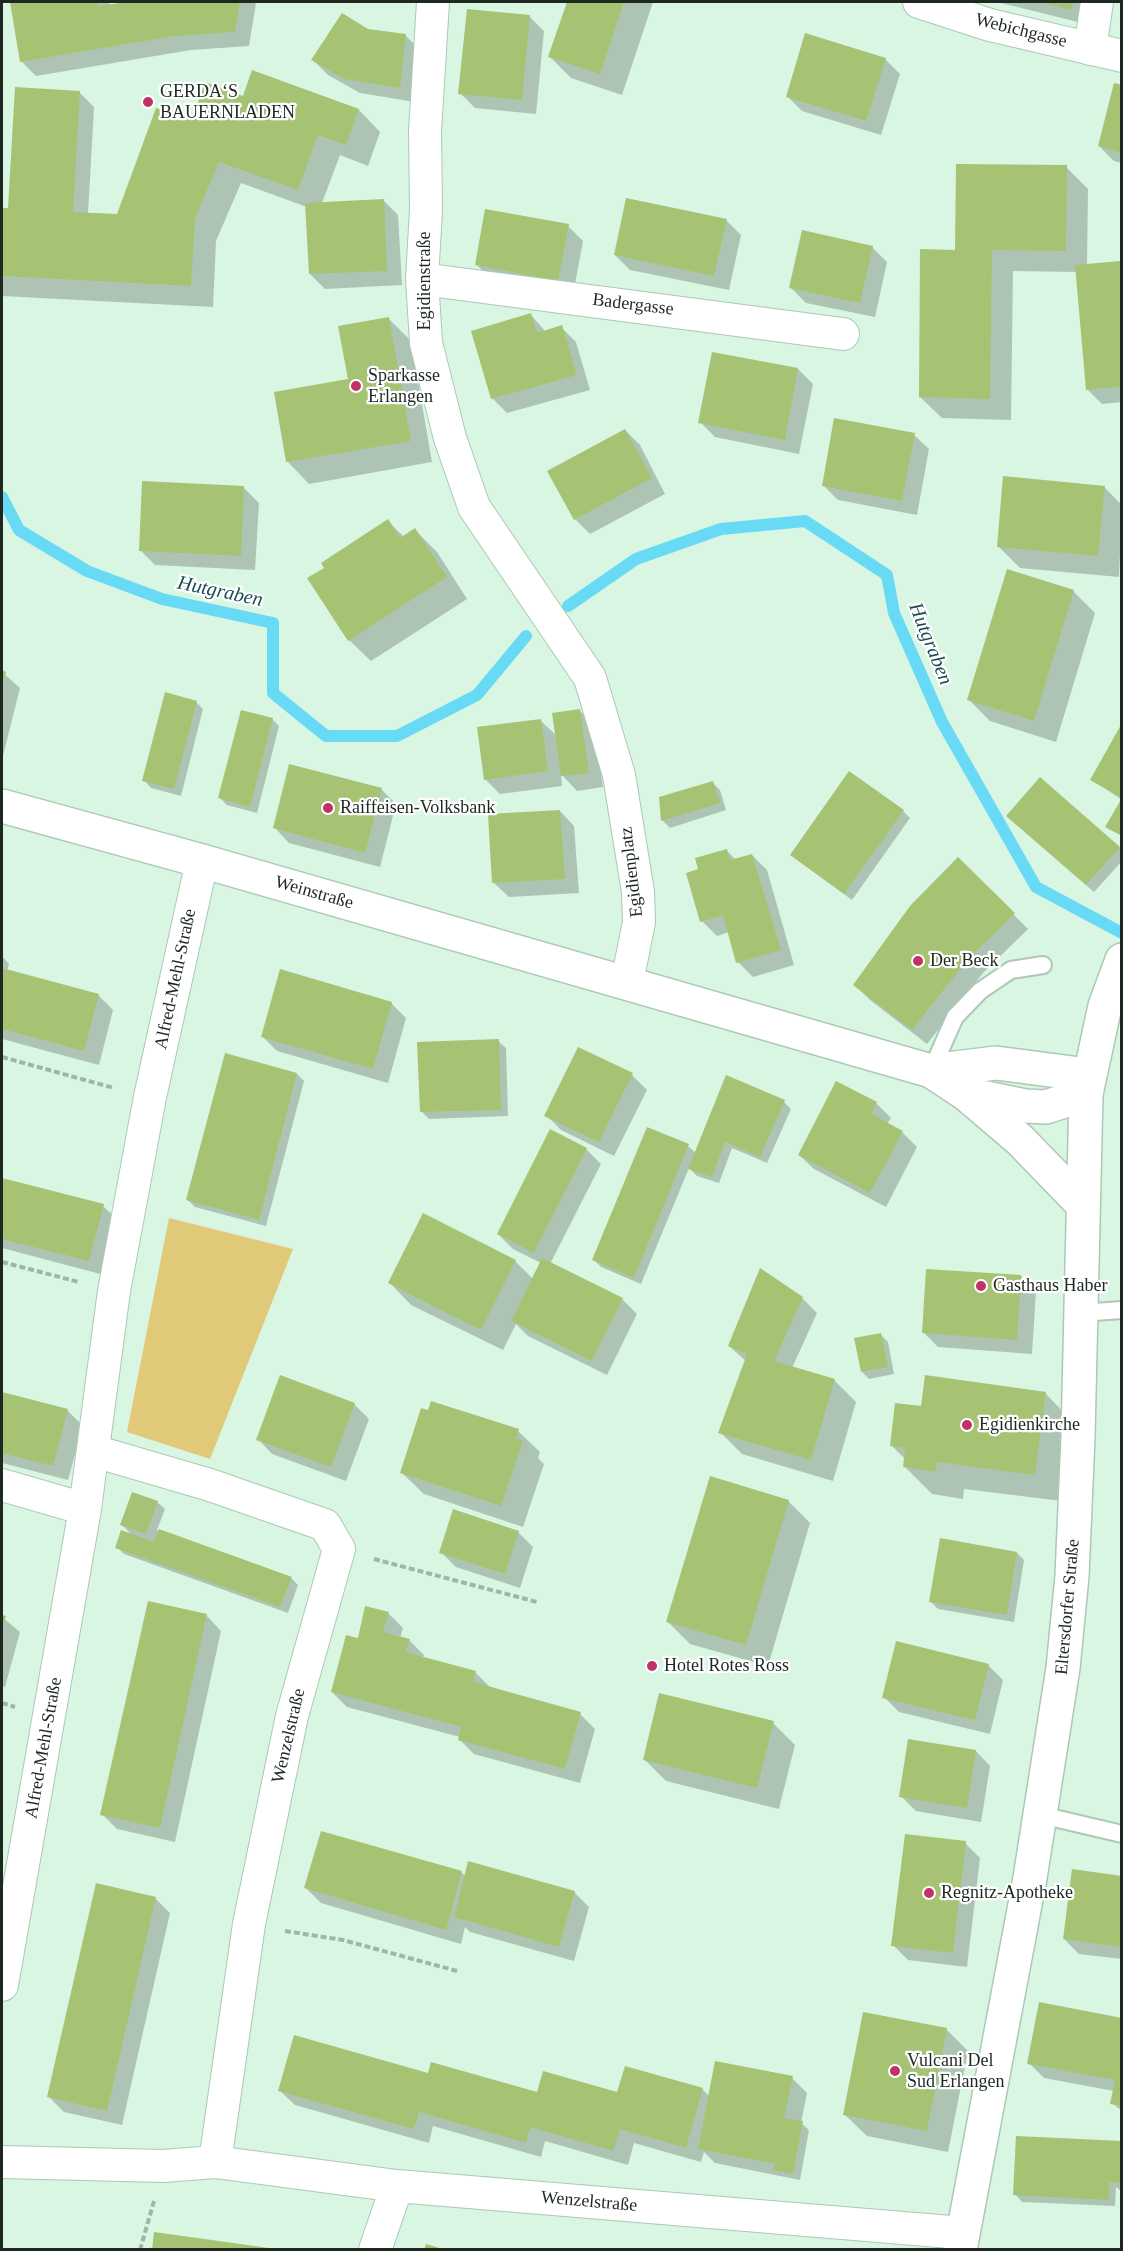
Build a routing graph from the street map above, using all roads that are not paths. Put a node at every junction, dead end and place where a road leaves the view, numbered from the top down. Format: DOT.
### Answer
graph roads {
  1 [pos="433,2"];
  2 [pos="919,2"];
  3 [pos="1097,2"];
  4 [pos="1090,49"];
  5 [pos="1122,56"];
  6 [pos="422,279"];
  7 [pos="843,334"];
  8 [pos="501,547"];
  9 [pos="2,806"];
  10 [pos="202,861"];
  11 [pos="1042,965"];
  12 [pos="1119,967"];
  13 [pos="627,982"];
  14 [pos="931,1071"];
  15 [pos="1087,1085"];
  16 [pos="966,1094"];
  17 [pos="1082,1204"];
  18 [pos="1122,1310"];
  19 [pos="1080,1313"];
  20 [pos="94,1451"];
  21 [pos="2,1485"];
  22 [pos="85,1509"];
  23 [pos="1041,1815"];
  24 [pos="1122,1834"];
  25 [pos="2,1985"];
  26 [pos="2,2162"];
  27 [pos="215,2162"];
  28 [pos="397,2186"];
  29 [pos="961,2241"];
  30 [pos="375,2250"];
  1 -- 6 [label="street, Egidienstraße"];
  2 -- 4 [label="street, Webichgasse"];
  3 -- 4 [label="street, Webichgasse"];
  4 -- 5 [label="street, Webichgasse"];
  6 -- 7 [label="street, Badergasse"];
  6 -- 8 [label="street, Egidienstraße"];
  8 -- 13 [label="street, Egidienplatz"];
  9 -- 10 [label="main road, Weinstraße"];
  10 -- 13 [label="main road, Weinstraße"];
  10 -- 20 [label="street, Alfred-Mehl-Straße"];
  11 -- 14 [label="lane"];
  12 -- 15 [label="main road, Eltersdorfer Straße"];
  13 -- 14 [label="main road"];
  14 -- 15 [label="main road"];
  14 -- 16 [label="main road"];
  15 -- 16 [label="main road"];
  15 -- 17 [label="main road, Eltersdorfer Straße"];
  16 -- 17 [label="main road"];
  17 -- 19 [label="main road, Eltersdorfer Straße"];
  18 -- 19 [label="lane"];
  19 -- 23 [label="main road, Eltersdorfer Straße"];
  20 -- 22 [label="street, Alfred-Mehl-Straße"];
  20 -- 27 [label="street, Wenzelstraße"];
  21 -- 22 [label="street"];
  22 -- 25 [label="street, Alfred-Mehl-Straße"];
  23 -- 24 [label="lane"];
  23 -- 29 [label="main road, Eltersdorfer Straße"];
  26 -- 27 [label="street, Wenzelstraße"];
  27 -- 28 [label="street, Wenzelstraße"];
  28 -- 29 [label="street, Wenzelstraße"];
  28 -- 30 [label="street"];
}
